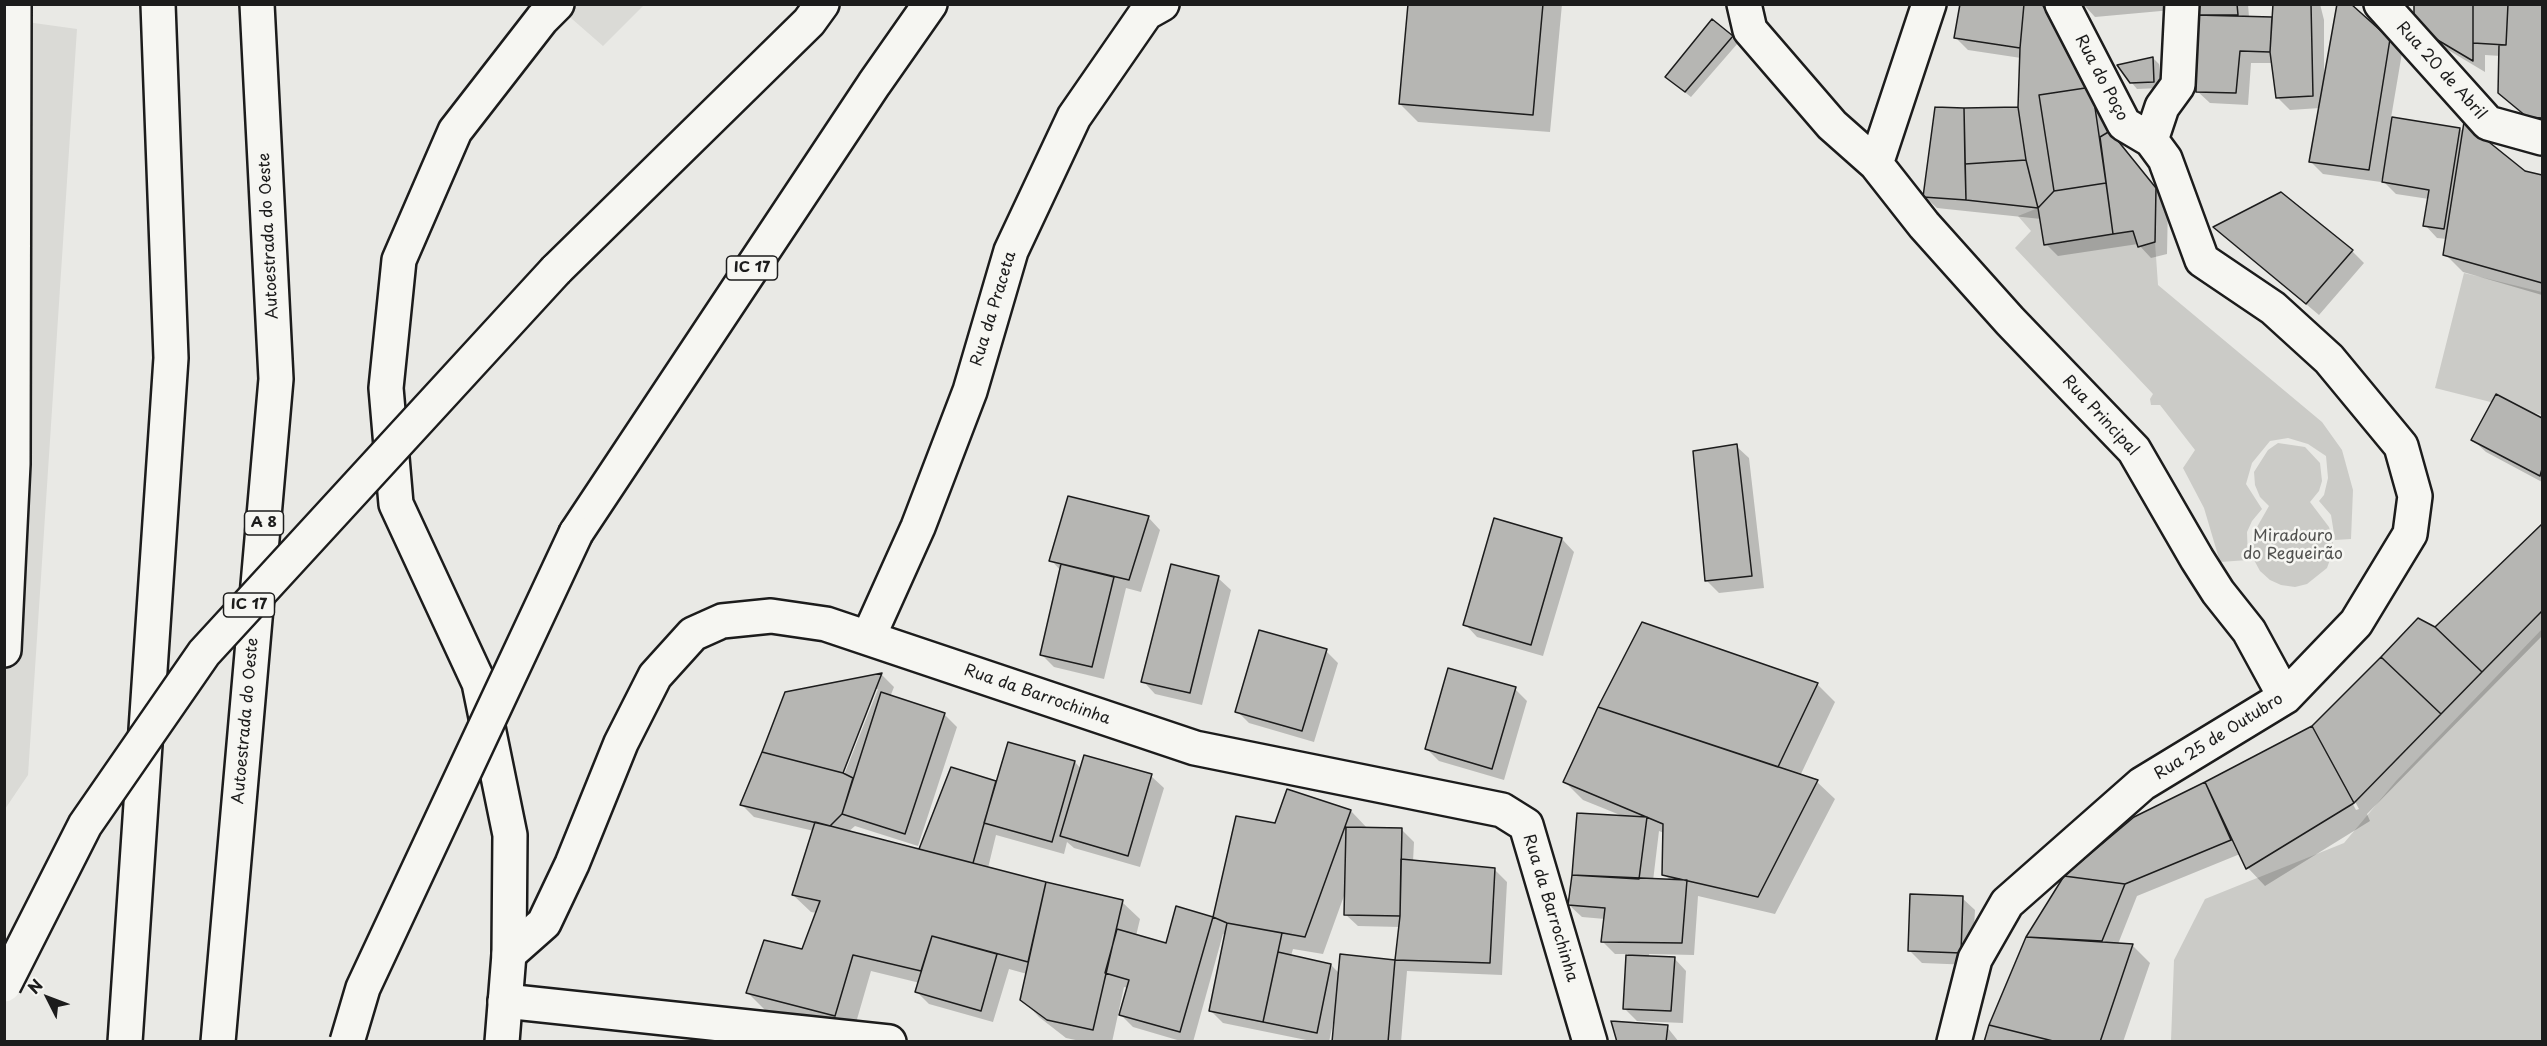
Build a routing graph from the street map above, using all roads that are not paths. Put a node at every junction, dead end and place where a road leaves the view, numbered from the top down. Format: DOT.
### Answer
graph roads {
  1 [pos="14,4"];
  2 [pos="158,4"];
  3 [pos="257,4"];
  4 [pos="557,4"];
  5 [pos="822,4"];
  6 [pos="930,4"];
  7 [pos="1162,4"];
  8 [pos="1744,4"];
  9 [pos="1929,4"];
  10 [pos="2062,4"];
  11 [pos="2182,4"];
  12 [pos="2380,4"];
  13 [pos="2542,138"];
  14 [pos="2151,140"];
  15 [pos="1876,164"];
  16 [pos="868,638"];
  17 [pos="4,650"];
  18 [pos="2285,697"];
  19 [pos="509,954"];
  20 [pos="4,985"];
  21 [pos="506,1001"];
  22 [pos="854,1040"];
  23 [pos="125,1041"];
  24 [pos="218,1041"];
  25 [pos="347,1041"];
  26 [pos="502,1041"];
  27 [pos="889,1041"];
  28 [pos="1590,1041"];
  29 [pos="1954,1041"];
  1 -- 17 [label="main road"];
  2 -- 23 [label="main road"];
  3 -- 24 [label="main road, Autoestrada do Oeste / A 8"];
  4 -- 19 [label="main road"];
  5 -- 20 [label="main road, IC 17, bridge"];
  6 -- 25 [label="main road, IC 17, bridge"];
  7 -- 16 [label="main road, Rua da Praceta"];
  8 -- 15 [label="main road, Rua Principal"];
  9 -- 15 [label="main road"];
  10 -- 14 [label="main road, Rua do Poço"];
  11 -- 14 [label="main road"];
  12 -- 13 [label="main road, Rua 20 de Abril"];
  14 -- 18 [label="main road, Rua 25 de Outubro"];
  15 -- 18 [label="main road, Rua Principal"];
  16 -- 19 [label="main road, Rua da Barrochinha"];
  16 -- 28 [label="main road, Rua da Barrochinha"];
  18 -- 29 [label="main road, Rua 25 de Outubro"];
  19 -- 21 [label="main road"];
  21 -- 22 [label="main road"];
  21 -- 26 [label="main road"];
  22 -- 27 [label="main road"];
}
